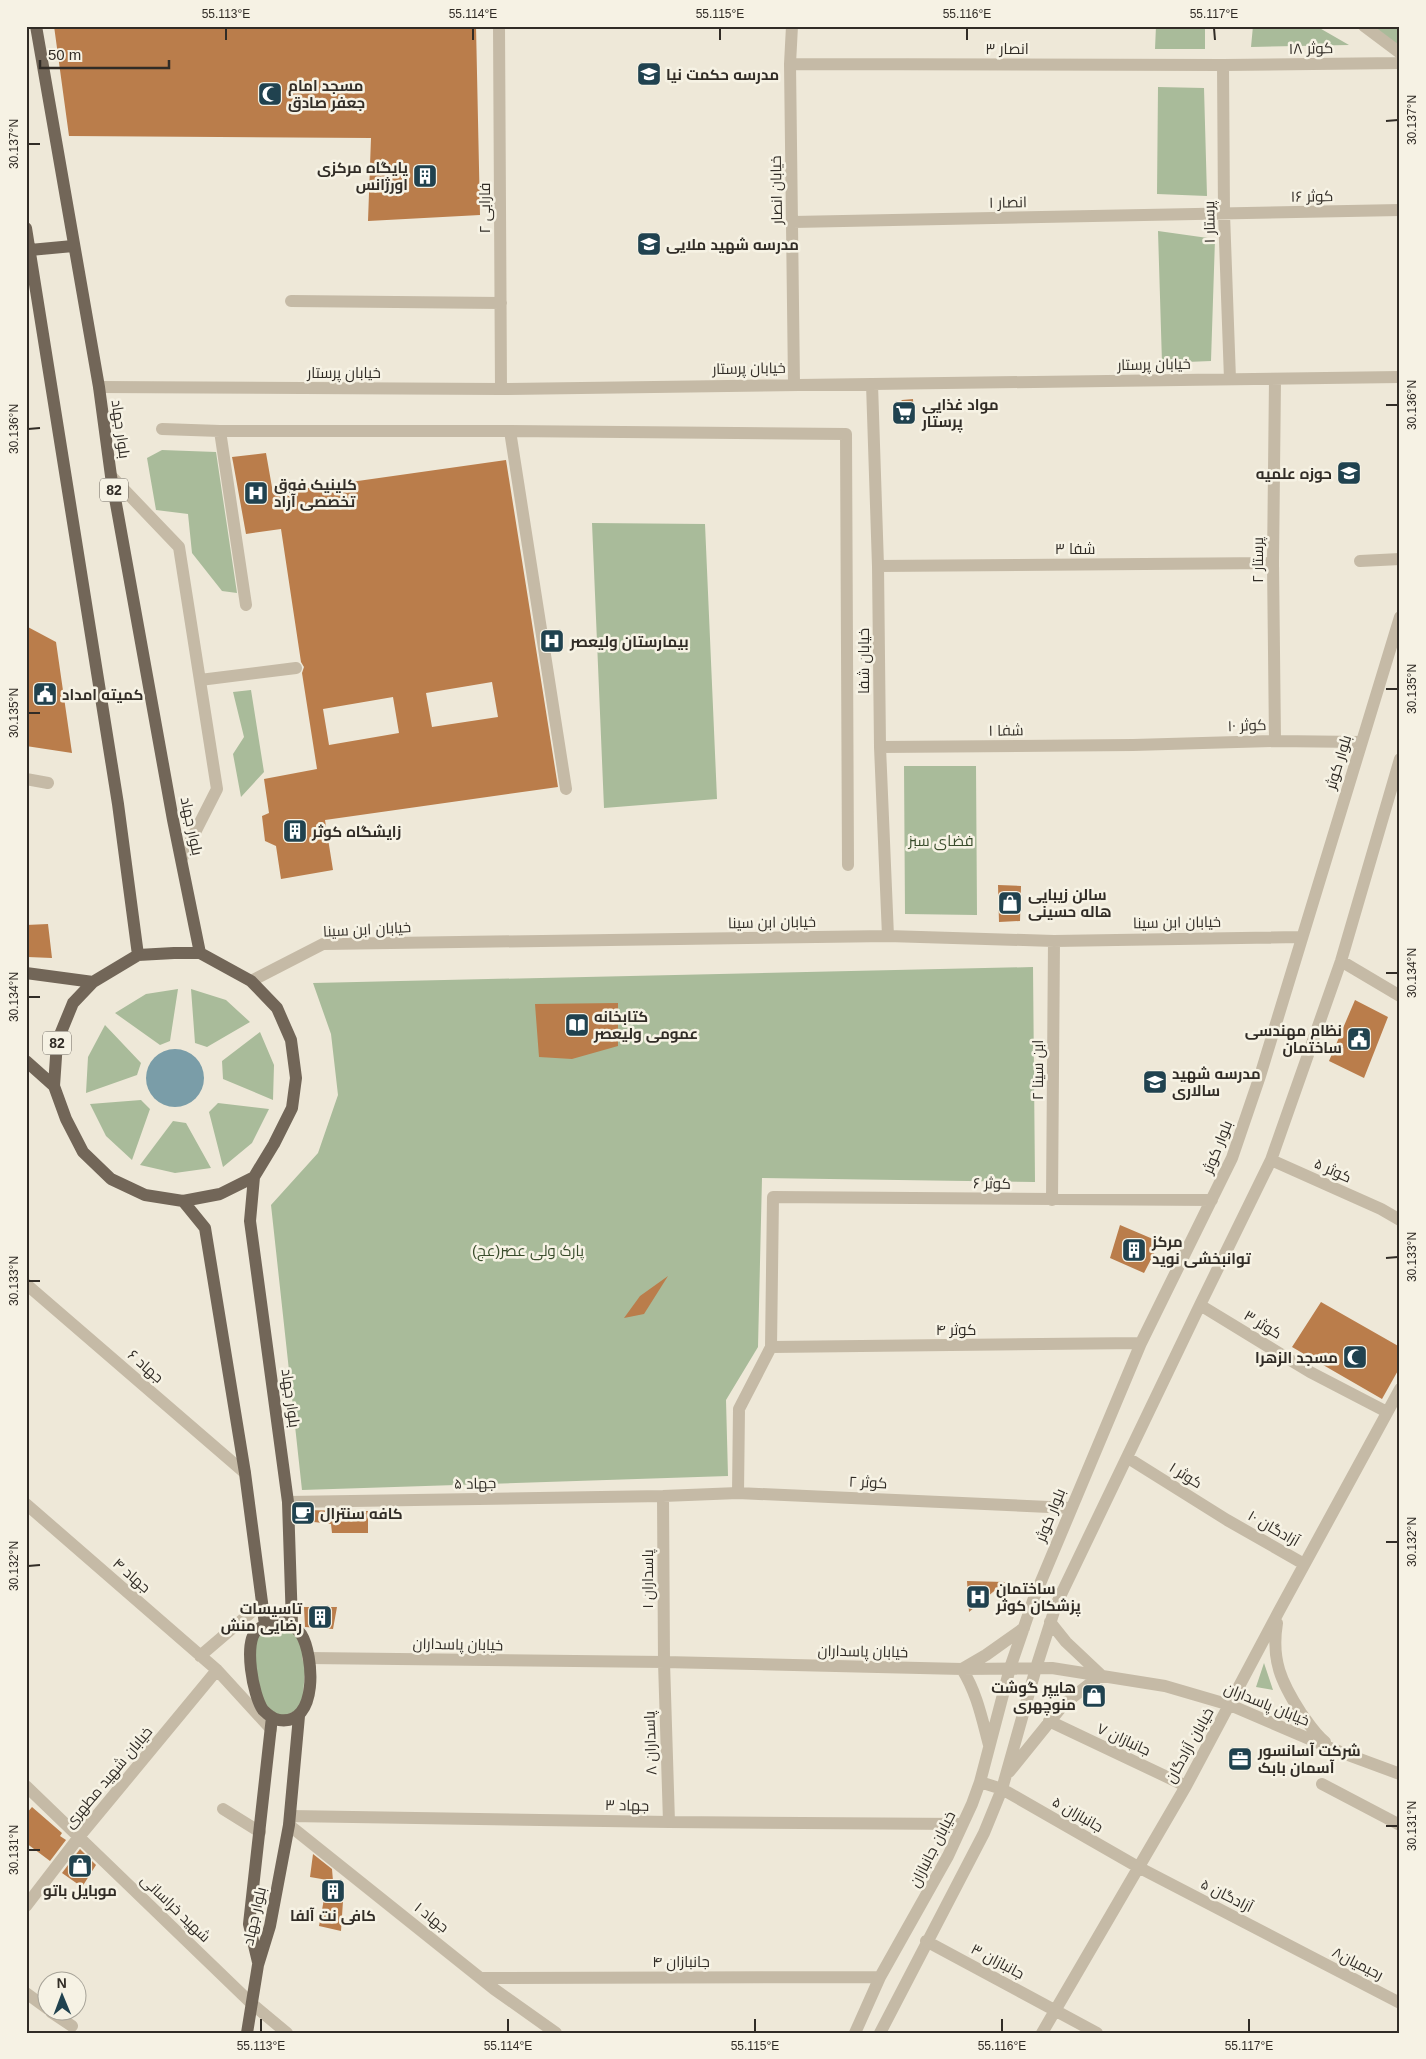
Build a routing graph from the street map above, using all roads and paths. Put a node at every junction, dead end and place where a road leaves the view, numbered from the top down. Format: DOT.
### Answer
graph roads {
  1 [pos="36,26"];
  2 [pos="499,26"];
  3 [pos="792,26"];
  4 [pos="1364,26"];
  5 [pos="1400,53"];
  6 [pos="1400,63"];
  7 [pos="790,64"];
  8 [pos="1223,65"];
  9 [pos="1400,210"];
  10 [pos="1224,214"];
  11 [pos="793,222"];
  12 [pos="26,228"];
  13 [pos="73,246"];
  14 [pos="30,250"];
  15 [pos="291,300"];
  16 [pos="501,302"];
  17 [pos="1400,378"];
  18 [pos="1230,379"];
  19 [pos="1275,379"];
  20 [pos="794,384"];
  21 [pos="872,384"];
  22 [pos="99,388"];
  23 [pos="501,389"];
  24 [pos="162,429"];
  25 [pos="220,430"];
  26 [pos="510,431"];
  27 [pos="112,476"];
  28 [pos="1400,560"];
  29 [pos="1360,561"];
  30 [pos="1273,563"];
  31 [pos="878,566"];
  32 [pos="246,605"];
  33 [pos="1399,620"];
  34 [pos="296,668"];
  35 [pos="200,680"];
  36 [pos="1275,741"];
  37 [pos="1361,742"];
  38 [pos="1133,745"];
  39 [pos="880,747"];
  40 [pos="1400,760"];
  41 [pos="26,779"];
  42 [pos="48,783"];
  43 [pos="566,789"];
  44 [pos="182,858"];
  45 [pos="848,865"];
  46 [pos="888,936"];
  47 [pos="1301,937"];
  48 [pos="1054,940"];
  49 [pos="200,953"];
  50 [pos="138,955"];
  51 [pos="1341,960"];
  52 [pos="26,973"];
  53 [pos="251,981"];
  54 [pos="93,982"];
  55 [pos="1400,996"];
  56 [pos="26,1061"];
  57 [pos="54,1086"];
  58 [pos="1271,1160"];
  59 [pos="254,1177"];
  60 [pos="1052,1200"];
  61 [pos="1212,1200"];
  62 [pos="183,1201"];
  63 [pos="1400,1220"];
  64 [pos="26,1284"];
  65 [pos="1200,1305"];
  66 [pos="1141,1343"];
  67 [pos="771,1347"];
  68 [pos="1400,1389"];
  69 [pos="1387,1412"];
  70 [pos="1128,1458"];
  71 [pos="246,1473"];
  72 [pos="738,1493"];
  73 [pos="663,1496"];
  74 [pos="288,1502"];
  75 [pos="26,1504"];
  76 [pos="1071,1508"];
  77 [pos="1227,1520"];
  78 [pos="1304,1564"];
  79 [pos="1034,1598"];
  80 [pos="262,1603"];
  81 [pos="1056,1605"];
  82 [pos="1279,1611"];
  83 [pos="1050,1622"];
  84 [pos="292,1624"];
  85 [pos="265,1625"];
  86 [pos="1024,1628"];
  87 [pos="200,1656"];
  88 [pos="308,1658"];
  89 [pos="664,1662"];
  90 [pos="1010,1668"];
  91 [pos="1036,1668"];
  92 [pos="962,1669"];
  93 [pos="217,1670"];
  94 [pos="1101,1675"];
  95 [pos="1230,1705"];
  96 [pos="299,1716"];
  97 [pos="1049,1721"];
  98 [pos="272,1723"];
  99 [pos="989,1746"];
  100 [pos="1335,1750"];
  101 [pos="1400,1774"];
  102 [pos="1006,1776"];
  103 [pos="980,1782"];
  104 [pos="1322,1784"];
  105 [pos="26,1786"];
  106 [pos="1186,1786"];
  107 [pos="1002,1790"];
  108 [pos="223,1809"];
  109 [pos="290,1821"];
  110 [pos="670,1822"];
  111 [pos="962,1824"];
  112 [pos="1400,1825"];
  113 [pos="260,1832"];
  114 [pos="79,1837"];
  115 [pos="1138,1867"];
  116 [pos="26,1906"];
  117 [pos="926,1941"];
  118 [pos="1301,1951"];
  119 [pos="258,1965"];
  120 [pos="880,1977"];
  121 [pos="482,1978"];
  122 [pos="26,1993"];
  123 [pos="38,2002"];
  124 [pos="250,2003"];
  125 [pos="1400,2003"];
  126 [pos="1055,2010"];
  127 [pos="66,2022"];
  128 [pos="72,2026"];
  129 [pos="247,2033"];
  130 [pos="287,2033"];
  131 [pos="556,2033"];
  132 [pos="855,2033"];
  133 [pos="880,2033"];
  134 [pos="1042,2033"];
  135 [pos="1097,2033"];
  1 -- 13 [label="main road, بلوار جهاد / 82"];
  2 -- 16 [label="street, فارابی ۲"];
  3 -- 7 [label="street, خیابان انصار"];
  4 -- 5 [label="street"];
  6 -- 8 [label="street, کوثر ۱۸"];
  7 -- 8 [label="street, انصار ۳"];
  7 -- 11 [label="street, خیابان انصار"];
  8 -- 10 [label="street, پرستار ۱"];
  9 -- 10 [label="street, کوثر ۱۶"];
  10 -- 11 [label="street, انصار ۱"];
  10 -- 18 [label="street, پرستار ۱"];
  11 -- 20 [label="street, خیابان انصار"];
  12 -- 14 [label="main road"];
  13 -- 14 [label="main road"];
  13 -- 22 [label="main road, بلوار جهاد / 82"];
  14 -- 50 [label="main road"];
  15 -- 16 [label="street"];
  16 -- 23 [label="street, فارابی ۲"];
  17 -- 19 [label="street, خیابان پرستار"];
  18 -- 19 [label="street, خیابان پرستار"];
  18 -- 21 [label="street, خیابان پرستار"];
  19 -- 30 [label="street, پرستار ۲"];
  20 -- 21 [label="street, خیابان پرستار"];
  20 -- 23 [label="street, خیابان پرستار"];
  21 -- 31 [label="street, خیابان شفا"];
  22 -- 23 [label="street, خیابان پرستار"];
  22 -- 27 [label="main road, بلوار جهاد / 82"];
  24 -- 25 [label="street"];
  25 -- 26 [label="street"];
  25 -- 32 [label="street"];
  26 -- 43 [label="street"];
  26 -- 45 [label="street"];
  27 -- 35 [label="street"];
  27 -- 44 [label="main road, بلوار جهاد / 82"];
  28 -- 29 [label="street"];
  30 -- 31 [label="street, شفا ۳"];
  30 -- 36 [label="street, پرستار ۲"];
  31 -- 39 [label="street, خیابان شفا"];
  33 -- 37 [label="street, بلوار کوثر"];
  34 -- 35 [label="street"];
  35 -- 44 [label="street"];
  36 -- 37 [label="street, کوثر ۱۰"];
  36 -- 38 [label="street, کوثر ۱۰"];
  37 -- 47 [label="street, بلوار کوثر"];
  38 -- 39 [label="street, شفا ۱"];
  39 -- 46 [label="street, خیابان شفا"];
  40 -- 51 [label="street"];
  41 -- 42 [label="street"];
  44 -- 49 [label="main road, بلوار جهاد / 82"];
  46 -- 48 [label="street, خیابان ابن سینا"];
  46 -- 53 [label="street, خیابان ابن سینا"];
  47 -- 48 [label="street, خیابان ابن سینا"];
  47 -- 61 [label="street, بلوار کوثر"];
  48 -- 60 [label="street, ابن سینا ۲"];
  49 -- 50 [label="main road, 82"];
  49 -- 53 [label="main road"];
  50 -- 54 [label="main road, 82"];
  51 -- 55 [label="street"];
  51 -- 58 [label="street"];
  52 -- 54 [label="main road"];
  53 -- 59 [label="main road"];
  54 -- 57 [label="main road, 82"];
  56 -- 57 [label="main road, 82"];
  57 -- 62 [label="main road, 82"];
  58 -- 63 [label="street, کوثر ۵"];
  58 -- 65 [label="street"];
  59 -- 62 [label="main road, 82"];
  59 -- 74 [label="main road, بلوار جهاد"];
  60 -- 61 [label="street, کوثر ۶"];
  60 -- 67 [label="street, کوثر ۶"];
  61 -- 66 [label="street, بلوار کوثر"];
  62 -- 71 [label="main road"];
  64 -- 71 [label="street, جهاد ۶"];
  65 -- 69 [label="street, کوثر ۳"];
  65 -- 70 [label="street"];
  66 -- 67 [label="street, کوثر ۴"];
  66 -- 76 [label="street, بلوار کوثر"];
  67 -- 72 [label="street"];
  68 -- 69 [label="street, خیابان آزادگان"];
  69 -- 78 [label="street, خیابان آزادگان"];
  70 -- 77 [label="street, کوثر ۱"];
  70 -- 81 [label="street"];
  71 -- 80 [label="main road"];
  72 -- 73 [label="street, کوثر ۲"];
  72 -- 76 [label="street, کوثر ۲"];
  73 -- 74 [label="street, جهاد ۵"];
  73 -- 89 [label="street, پاسداران ۱"];
  74 -- 84 [label="main road, بلوار جهاد"];
  75 -- 87 [label="street, جهاد ۴"];
  76 -- 79 [label="street, بلوار کوثر"];
  77 -- 78 [label="street, آزادگان ۱۰"];
  78 -- 82 [label="street, خیابان آزادگان"];
  79 -- 81 [label="street"];
  79 -- 86 [label="street, بلوار کوثر"];
  80 -- 85 [label="main road"];
  80 -- 87 [label="street"];
  81 -- 83 [label="street"];
  82 -- 95 [label="street, خیابان آزادگان"];
  82 -- 100 [label="street"];
  83 -- 91 [label="street"];
  83 -- 94 [label="street"];
  84 -- 85 [label="main road"];
  84 -- 88 [label="main road, بلوار جهاد"];
  85 -- 98 [label="main road"];
  86 -- 90 [label="street, بلوار کوثر"];
  86 -- 92 [label="street"];
  87 -- 93 [label="street, جهاد ۴"];
  88 -- 89 [label="street, خیابان پاسداران"];
  88 -- 96 [label="main road, بلوار جهاد"];
  89 -- 92 [label="street, خیابان پاسداران"];
  89 -- 110 [label="street, پاسداران ۸"];
  90 -- 91 [label="street, خیابان پاسداران"];
  90 -- 92 [label="street, خیابان پاسداران"];
  90 -- 99 [label="street, خیابان جانبازان"];
  91 -- 94 [label="street, خیابان پاسداران"];
  91 -- 102 [label="street"];
  92 -- 99 [label="street"];
  93 -- 98 [label="street, جهاد ۴"];
  93 -- 114 [label="street, خیابان شهید مطهری"];
  94 -- 95 [label="street, خیابان پاسداران"];
  94 -- 97 [label="street"];
  95 -- 100 [label="street, خیابان پاسداران"];
  95 -- 106 [label="street, خیابان آزادگان"];
  96 -- 98 [label="main road"];
  96 -- 109 [label="main road, بلوار جهاد"];
  97 -- 102 [label="street"];
  97 -- 106 [label="street, جانبازان ۷"];
  98 -- 113 [label="main road, بلوار جهاد"];
  99 -- 103 [label="street, خیابان جانبازان"];
  100 -- 101 [label="street, خیابان پاسداران"];
  102 -- 107 [label="street"];
  103 -- 107 [label="street, جانبازان ۵"];
  103 -- 111 [label="street, خیابان جانبازان"];
  104 -- 112 [label="street"];
  105 -- 114 [label="street, شهید خراسانی"];
  106 -- 115 [label="street, خیابان آزادگان"];
  107 -- 115 [label="street, جانبازان ۵"];
  107 -- 117 [label="street"];
  108 -- 113 [label="street"];
  109 -- 110 [label="street, جهاد ۳"];
  109 -- 119 [label="main road, بلوار جهاد"];
  109 -- 121 [label="street, جهاد ۱"];
  110 -- 111 [label="street, جهاد ۳"];
  111 -- 120 [label="street, خیابان جانبازان"];
  113 -- 119 [label="main road, بلوار جهاد"];
  114 -- 116 [label="street, خیابان شهید مطهری"];
  114 -- 124 [label="street, شهید خراسانی"];
  115 -- 118 [label="street, آزادگان ۵"];
  115 -- 126 [label="street, خیابان آزادگان"];
  117 -- 126 [label="street, جانبازان ۳"];
  117 -- 133 [label="street"];
  118 -- 125 [label="street, رحیمیان۸"];
  119 -- 124 [label="main road"];
  120 -- 121 [label="street, جانبازان ۴"];
  120 -- 132 [label="street, خیابان جانبازان"];
  121 -- 131 [label="street, جهاد ۱"];
  122 -- 123 [label="street"];
  124 -- 129 [label="main road"];
  124 -- 130 [label="street, شهید خراسانی"];
  126 -- 134 [label="street, خیابان آزادگان"];
  126 -- 135 [label="street, جانبازان ۳"];
  127 -- 128 [label="street"];
}
